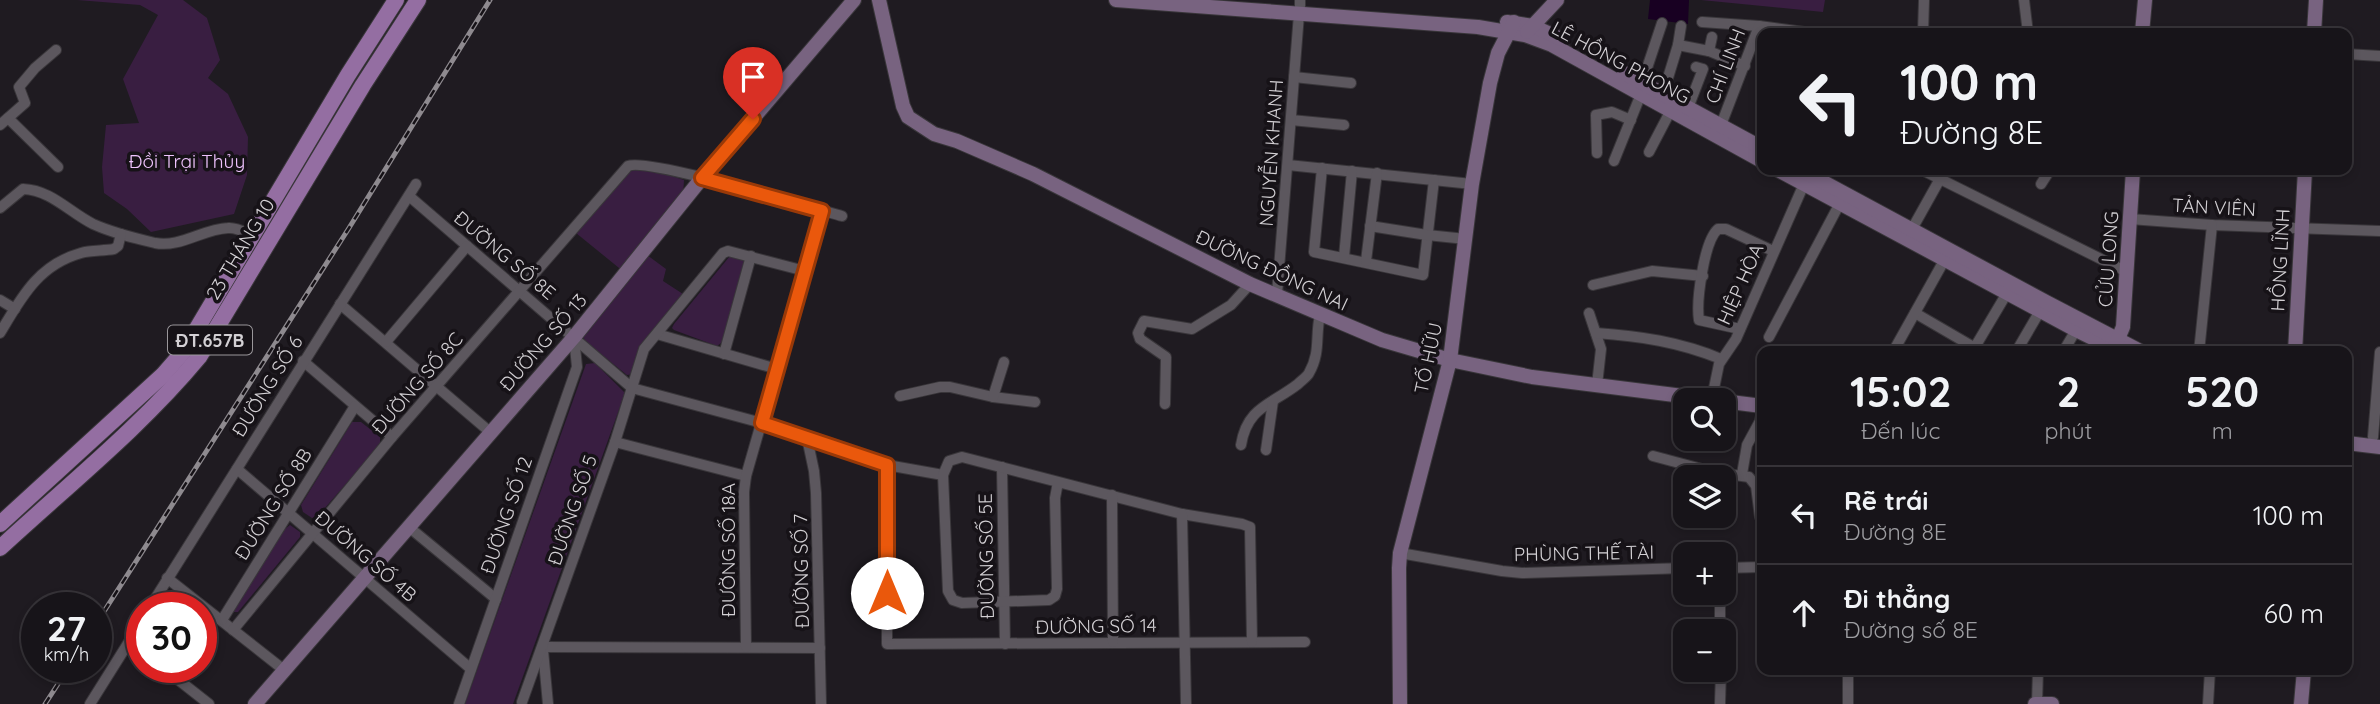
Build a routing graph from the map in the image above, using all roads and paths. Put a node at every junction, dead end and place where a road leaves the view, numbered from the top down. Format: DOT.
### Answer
graph roads {
  1 [pos="396,0"];
  2 [pos="418,0"];
  3 [pos="855,0"];
  4 [pos="879,0"];
  5 [pos="1116,0"];
  6 [pos="1123,0"];
  7 [pos="1230,0"];
  8 [pos="1557,0"];
  9 [pos="1924,0"];
  10 [pos="2024,0"];
  11 [pos="2145,0"];
  12 [pos="2316,0"];
  13 [pos="1300,7"];
  14 [pos="1702,22"];
  15 [pos="1662,23"];
  16 [pos="1681,26"];
  17 [pos="1759,26"];
  18 [pos="1511,27"];
  19 [pos="1774,28"];
  20 [pos="1923,28"];
  21 [pos="2027,28"];
  22 [pos="2142,28"];
  23 [pos="2314,28"];
  24 [pos="1529,30"];
  25 [pos="1757,32"];
  26 [pos="1712,37"];
  27 [pos="1678,46"];
  28 [pos="56,50"];
  29 [pos="1709,51"];
  30 [pos="2352,54"];
  31 [pos="2380,56"];
  32 [pos="1745,66"];
  33 [pos="1696,67"];
  34 [pos="348,75"];
  35 [pos="1294,77"];
  36 [pos="1351,83"];
  37 [pos="363,85"];
  38 [pos="1642,88"];
  39 [pos="1663,94"];
  40 [pos="1688,108"];
  41 [pos="1671,110"];
  42 [pos="1291,120"];
  43 [pos="1630,120"];
  44 [pos="4,122"];
  45 [pos="1344,125"];
  46 [pos="1721,125"];
  47 [pos="1757,145"];
  48 [pos="1649,152"];
  49 [pos="1597,153"];
  50 [pos="1757,158"];
  51 [pos="1614,161"];
  52 [pos="1288,165"];
  53 [pos="58,167"];
  54 [pos="1322,168"];
  55 [pos="1352,171"];
  56 [pos="1377,173"];
  57 [pos="1941,175"];
  58 [pos="1944,175"];
  59 [pos="2047,175"];
  60 [pos="2133,175"];
  61 [pos="2305,175"];
  62 [pos="1810,176"];
  63 [pos="702,178"];
  64 [pos="1434,180"];
  65 [pos="416,184"];
  66 [pos="1472,184"];
  67 [pos="2041,184"];
  68 [pos="409,196"];
  69 [pos="1840,203"];
  70 [pos="0,208"];
  71 [pos="822,211"];
  72 [pos="842,216"];
  73 [pos="2130,219"];
  74 [pos="2212,225"];
  75 [pos="1370,226"];
  76 [pos="2301,228"];
  77 [pos="2380,231"];
  78 [pos="121,234"];
  79 [pos="1910,234"];
  80 [pos="1427,235"];
  81 [pos="1466,239"];
  82 [pos="260,240"];
  83 [pos="467,246"];
  84 [pos="1773,251"];
  85 [pos="1943,254"];
  86 [pos="751,256"];
  87 [pos="1344,257"];
  88 [pos="1366,261"];
  89 [pos="805,271"];
  90 [pos="2127,272"];
  91 [pos="1703,276"];
  92 [pos="1250,284"];
  93 [pos="1593,285"];
  94 [pos="520,291"];
  95 [pos="2007,293"];
  96 [pos="1278,294"];
  97 [pos="0,300"];
  98 [pos="340,304"];
  99 [pos="15,309"];
  100 [pos="2040,311"];
  101 [pos="1589,313"];
  102 [pos="1915,313"];
  103 [pos="1320,315"];
  104 [pos="1740,329"];
  105 [pos="2076,330"];
  106 [pos="0,333"];
  107 [pos="1596,333"];
  108 [pos="657,334"];
  109 [pos="574,337"];
  110 [pos="1769,337"];
  111 [pos="386,342"];
  112 [pos="1896,346"];
  113 [pos="1969,346"];
  114 [pos="1978,346"];
  115 [pos="2020,346"];
  116 [pos="2067,346"];
  117 [pos="2118,346"];
  118 [pos="2200,346"];
  119 [pos="2295,346"];
  120 [pos="2380,352"];
  121 [pos="724,354"];
  122 [pos="1721,359"];
  123 [pos="1450,360"];
  124 [pos="303,361"];
  125 [pos="1004,362"];
  126 [pos="777,369"];
  127 [pos="1597,385"];
  128 [pos="438,386"];
  129 [pos="632,388"];
  130 [pos="1714,388"];
  131 [pos="1673,394"];
  132 [pos="900,396"];
  133 [pos="993,397"];
  134 [pos="1273,401"];
  135 [pos="1035,402"];
  136 [pos="1736,403"];
  137 [pos="1165,404"];
  138 [pos="355,406"];
  139 [pos="1757,408"];
  140 [pos="762,423"];
  141 [pos="1757,427"];
  142 [pos="490,432"];
  143 [pos="2352,435"];
  144 [pos="392,437"];
  145 [pos="807,438"];
  146 [pos="2378,441"];
  147 [pos="615,442"];
  148 [pos="2352,443"];
  149 [pos="1241,445"];
  150 [pos="1266,450"];
  151 [pos="1653,456"];
  152 [pos="66,464"];
  153 [pos="887,465"];
  154 [pos="1002,467"];
  155 [pos="237,469"];
  156 [pos="1742,474"];
  157 [pos="943,475"];
  158 [pos="79,476"];
  159 [pos="746,476"];
  160 [pos="1058,482"];
  161 [pos="1757,494"];
  162 [pos="1112,495"];
  163 [pos="288,512"];
  164 [pos="1182,514"];
  165 [pos="410,528"];
  166 [pos="314,533"];
  167 [pos="3,534"];
  168 [pos="1400,553"];
  169 [pos="1757,567"];
  170 [pos="1673,568"];
  171 [pos="1736,568"];
  172 [pos="167,578"];
  173 [pos="364,578"];
  174 [pos="159,592"];
  175 [pos="496,599"];
  176 [pos="1003,602"];
  177 [pos="222,620"];
  178 [pos="233,630"];
  179 [pos="1113,642"];
  180 [pos="1185,642"];
  181 [pos="1252,642"];
  182 [pos="1305,642"];
  183 [pos="1005,644"];
  184 [pos="126,647"];
  185 [pos="543,647"];
  186 [pos="746,647"];
  187 [pos="820,648"];
  188 [pos="471,669"];
  189 [pos="284,670"];
  190 [pos="1848,675"];
  191 [pos="2039,675"];
  192 [pos="2210,675"];
  193 [pos="2304,675"];
  194 [pos="1721,682"];
  195 [pos="182,683"];
  196 [pos="266,698"];
  197 [pos="523,702"];
  198 [pos="91,704"];
  199 [pos="209,704"];
  200 [pos="255,704"];
  201 [pos="459,704"];
  202 [pos="548,704"];
  203 [pos="821,704"];
  204 [pos="1186,704"];
  205 [pos="1400,704"];
  206 [pos="1720,704"];
  207 [pos="1848,704"];
  208 [pos="2036,704"];
  209 [pos="2052,704"];
  210 [pos="2208,704"];
  211 [pos="2301,704"];
  1 -- 34 [label="main road, 23 THÁNG 10 / ĐT.657B"];
  2 -- 37 [label="main road, 23 THÁNG 10 / ĐT.657B"];
  3 -- 63 [label="street, ĐƯỜNG SỐ 13"];
  4 -- 92 [label="street, ĐƯỜNG ĐỒNG NAI"];
  5 -- 6 [label="street, LÊ HỒNG PHONG"];
  6 -- 13 [label="street, LÊ HỒNG PHONG"];
  7 -- 13 [label="street, LÊ HỒNG PHONG"];
  8 -- 24 [label="street"];
  9 -- 20 [label="street"];
  10 -- 21 [label="street"];
  11 -- 22 [label="street"];
  12 -- 23 [label="street"];
  13 -- 18 [label="street, LÊ HỒNG PHONG"];
  13 -- 35 [label="street, NGUYỄN KHANH"];
  14 -- 17 [label="street"];
  15 -- 38 [label="street"];
  16 -- 27 [label="street"];
  17 -- 19 [label="street, CHÍ LINH"];
  18 -- 24 [label="street, LÊ HỒNG PHONG"];
  18 -- 66 [label="street, TỐ HỮU"];
  24 -- 38 [label="street, LÊ HỒNG PHONG"];
  25 -- 32 [label="street, CHÍ LINH"];
  26 -- 29 [label="street"];
  27 -- 29 [label="street"];
  27 -- 39 [label="street"];
  28 -- 44 [label="street"];
  29 -- 32 [label="street"];
  30 -- 31 [label="street"];
  32 -- 46 [label="street, CHÍ LINH"];
  33 -- 40 [label="street"];
  34 -- 37 [label="main road"];
  34 -- 82 [label="main road, 23 THÁNG 10 / ĐT.657B"];
  35 -- 36 [label="street"];
  35 -- 42 [label="street, NGUYỄN KHANH"];
  37 -- 82 [label="main road, 23 THÁNG 10 / ĐT.657B"];
  38 -- 39 [label="street, LÊ HỒNG PHONG"];
  38 -- 41 [label="street, LÊ HỒNG PHONG"];
  38 -- 43 [label="street"];
  39 -- 40 [label="street, LÊ HỒNG PHONG"];
  40 -- 46 [label="street, LÊ HỒNG PHONG"];
  41 -- 48 [label="street"];
  41 -- 50 [label="street, LÊ HỒNG PHONG"];
  42 -- 45 [label="street"];
  42 -- 52 [label="street, NGUYỄN KHANH"];
  43 -- 49 [label="street"];
  43 -- 51 [label="street"];
  44 -- 53 [label="street"];
  46 -- 47 [label="street, LÊ HỒNG PHONG"];
  52 -- 54 [label="street"];
  52 -- 96 [label="street, NGUYỄN KHANH"];
  54 -- 55 [label="street"];
  54 -- 87 [label="street"];
  55 -- 56 [label="street"];
  55 -- 87 [label="street"];
  56 -- 64 [label="street"];
  56 -- 75 [label="street"];
  57 -- 79 [label="street"];
  58 -- 90 [label="street"];
  59 -- 67 [label="street"];
  60 -- 73 [label="street, CỬU LONG"];
  61 -- 76 [label="street, HỒNG LĨNH"];
  62 -- 69 [label="street"];
  62 -- 79 [label="street"];
  62 -- 84 [label="street, HIỆP HÒA"];
  63 -- 71 [label="street"];
  63 -- 94 [label="street, ĐƯỜNG SỐ 8C"];
  63 -- 109 [label="street, ĐƯỜNG SỐ 13"];
  64 -- 66 [label="street"];
  64 -- 80 [label="street"];
  65 -- 68 [label="street, ĐƯỜNG SỐ 6"];
  66 -- 81 [label="street, TỐ HỮU"];
  68 -- 83 [label="street, ĐƯỜNG SỐ 8E"];
  68 -- 98 [label="street, ĐƯỜNG SỐ 6"];
  69 -- 79 [label="street"];
  69 -- 110 [label="street"];
  70 -- 78 [label="street"];
  71 -- 72 [label="street"];
  71 -- 89 [label="street, ĐƯỜNG SỐ 18A"];
  73 -- 74 [label="street, TẢN VIÊN"];
  73 -- 90 [label="street, CỬU LONG"];
  74 -- 76 [label="street, TẢN VIÊN"];
  74 -- 118 [label="street"];
  75 -- 80 [label="street"];
  75 -- 88 [label="street"];
  76 -- 77 [label="street, TẢN VIÊN"];
  76 -- 119 [label="street, HỒNG LĨNH"];
  78 -- 82 [label="street"];
  78 -- 99 [label="street"];
  79 -- 85 [label="street"];
  80 -- 81 [label="street"];
  80 -- 88 [label="street"];
  81 -- 123 [label="street, TỐ HỮU"];
  82 -- 152 [label="main road, 23 THÁNG 10 / ĐT.657B"];
  82 -- 158 [label="main road, 23 THÁNG 10 / ĐT.657B"];
  83 -- 94 [label="street, ĐƯỜNG SỐ 8E"];
  83 -- 111 [label="street"];
  84 -- 91 [label="street"];
  84 -- 104 [label="street, HIỆP HÒA"];
  85 -- 95 [label="street"];
  85 -- 102 [label="street"];
  85 -- 117 [label="street"];
  86 -- 89 [label="street"];
  86 -- 108 [label="street, ĐƯỜNG SỐ 5"];
  86 -- 121 [label="street"];
  87 -- 88 [label="street"];
  89 -- 126 [label="street, ĐƯỜNG SỐ 18A"];
  90 -- 117 [label="street, CỬU LONG"];
  91 -- 93 [label="street"];
  91 -- 104 [label="street"];
  92 -- 96 [label="street, ĐƯỜNG ĐỒNG NAI"];
  92 -- 137 [label="street"];
  94 -- 109 [label="street, ĐƯỜNG SỐ 8E"];
  94 -- 128 [label="street, ĐƯỜNG SỐ 8C"];
  95 -- 100 [label="street"];
  95 -- 114 [label="street"];
  96 -- 103 [label="street, ĐƯỜNG ĐỒNG NAI"];
  97 -- 99 [label="street"];
  98 -- 111 [label="street"];
  98 -- 124 [label="street, ĐƯỜNG SỐ 6"];
  99 -- 106 [label="street"];
  100 -- 105 [label="street"];
  100 -- 115 [label="street"];
  101 -- 107 [label="street"];
  102 -- 112 [label="street"];
  102 -- 113 [label="street"];
  103 -- 123 [label="street, ĐƯỜNG ĐỒNG NAI"];
  103 -- 134 [label="street"];
  104 -- 122 [label="street, HIỆP HÒA"];
  105 -- 116 [label="street"];
  105 -- 117 [label="street"];
  107 -- 122 [label="street"];
  107 -- 127 [label="street"];
  108 -- 121 [label="street"];
  108 -- 129 [label="street, ĐƯỜNG SỐ 5"];
  109 -- 129 [label="street, ĐƯỜNG SỐ 8E"];
  109 -- 142 [label="street, ĐƯỜNG SỐ 13"];
  109 -- 175 [label="street, ĐƯỜNG SỐ 12"];
  111 -- 128 [label="street"];
  120 -- 146 [label="street"];
  121 -- 126 [label="street"];
  122 -- 130 [label="street, HIỆP HÒA"];
  123 -- 127 [label="street, ĐƯỜNG ĐỒNG NAI"];
  123 -- 168 [label="street, TỐ HỮU"];
  124 -- 138 [label="street"];
  124 -- 155 [label="street, ĐƯỜNG SỐ 6"];
  125 -- 133 [label="street"];
  126 -- 140 [label="street, ĐƯỜNG SỐ 18A"];
  127 -- 131 [label="street, ĐƯỜNG ĐỒNG NAI"];
  128 -- 142 [label="street"];
  128 -- 144 [label="street, ĐƯỜNG SỐ 8C"];
  129 -- 140 [label="street, ĐƯỜNG SỐ 8E"];
  129 -- 147 [label="street, ĐƯỜNG SỐ 5"];
  132 -- 133 [label="street"];
  133 -- 135 [label="street"];
  134 -- 149 [label="street"];
  134 -- 150 [label="street"];
  136 -- 139 [label="street, ĐƯỜNG ĐỒNG NAI"];
  138 -- 144 [label="street"];
  138 -- 163 [label="street, ĐƯỜNG SỐ 8B"];
  140 -- 145 [label="street, ĐƯỜNG SỐ 8E"];
  140 -- 159 [label="street, ĐƯỜNG SỐ 18A"];
  141 -- 156 [label="street"];
  142 -- 165 [label="street, ĐƯỜNG SỐ 13"];
  143 -- 146 [label="street"];
  144 -- 166 [label="street, ĐƯỜNG SỐ 8C"];
  145 -- 153 [label="street, ĐƯỜNG SỐ 8E"];
  145 -- 187 [label="street, ĐƯỜNG SỐ 7"];
  146 -- 148 [label="street"];
  147 -- 159 [label="street"];
  147 -- 185 [label="street, ĐƯỜNG SỐ 5"];
  151 -- 156 [label="street"];
  152 -- 158 [label="main road"];
  152 -- 167 [label="main road, 23 THÁNG 10 / ĐT.657B"];
  153 -- 157 [label="street, ĐƯỜNG SỐ 8E"];
  153 -- 183 [label="street, ĐƯỜNG SỐ 14"];
  154 -- 157 [label="street"];
  154 -- 160 [label="street"];
  154 -- 176 [label="street, ĐƯỜNG SỐ 5E"];
  155 -- 163 [label="street, ĐƯỜNG SỐ 4B"];
  155 -- 172 [label="street, ĐƯỜNG SỐ 6"];
  156 -- 161 [label="street"];
  157 -- 176 [label="street"];
  158 -- 167 [label="main road, 23 THÁNG 10 / ĐT.657B"];
  159 -- 186 [label="street, ĐƯỜNG SỐ 18A"];
  160 -- 162 [label="street"];
  160 -- 176 [label="street"];
  162 -- 164 [label="street"];
  162 -- 179 [label="street"];
  163 -- 166 [label="street, ĐƯỜNG SỐ 4B"];
  163 -- 177 [label="street, ĐƯỜNG SỐ 8B"];
  164 -- 180 [label="street"];
  164 -- 181 [label="street"];
  165 -- 173 [label="street, ĐƯỜNG SỐ 13"];
  165 -- 175 [label="street"];
  166 -- 173 [label="street, ĐƯỜNG SỐ 4B"];
  166 -- 178 [label="street, ĐƯỜNG SỐ 8C"];
  168 -- 170 [label="street, PHÙNG THẾ TÀI"];
  168 -- 205 [label="street, TỐ HỮU"];
  169 -- 171 [label="street"];
  172 -- 174 [label="street, ĐƯỜNG SỐ 6"];
  172 -- 177 [label="street"];
  173 -- 188 [label="street, ĐƯỜNG SỐ 4B"];
  173 -- 189 [label="street, ĐƯỜNG SỐ 13"];
  175 -- 188 [label="street, ĐƯỜNG SỐ 12"];
  176 -- 183 [label="street, ĐƯỜNG SỐ 5E"];
  177 -- 178 [label="street"];
  178 -- 189 [label="street"];
  179 -- 180 [label="street, ĐƯỜNG SỐ 14"];
  179 -- 183 [label="street, ĐƯỜNG SỐ 14"];
  180 -- 181 [label="street, ĐƯỜNG SỐ 14"];
  180 -- 204 [label="street"];
  181 -- 182 [label="street, ĐƯỜNG SỐ 14"];
  184 -- 198 [label="street"];
  185 -- 186 [label="street"];
  185 -- 197 [label="street"];
  185 -- 202 [label="street, ĐƯỜNG SỐ 5"];
  186 -- 187 [label="street"];
  187 -- 203 [label="street, ĐƯỜNG SỐ 7"];
  188 -- 201 [label="street, ĐƯỜNG SỐ 12"];
  189 -- 196 [label="street, ĐƯỜNG SỐ 13"];
  190 -- 207 [label="street"];
  191 -- 208 [label="street"];
  192 -- 210 [label="street"];
  193 -- 211 [label="street"];
  194 -- 206 [label="street"];
  195 -- 199 [label="street"];
  196 -- 200 [label="street, ĐƯỜNG SỐ 13"];
  208 -- 209 [label="street"];
}
